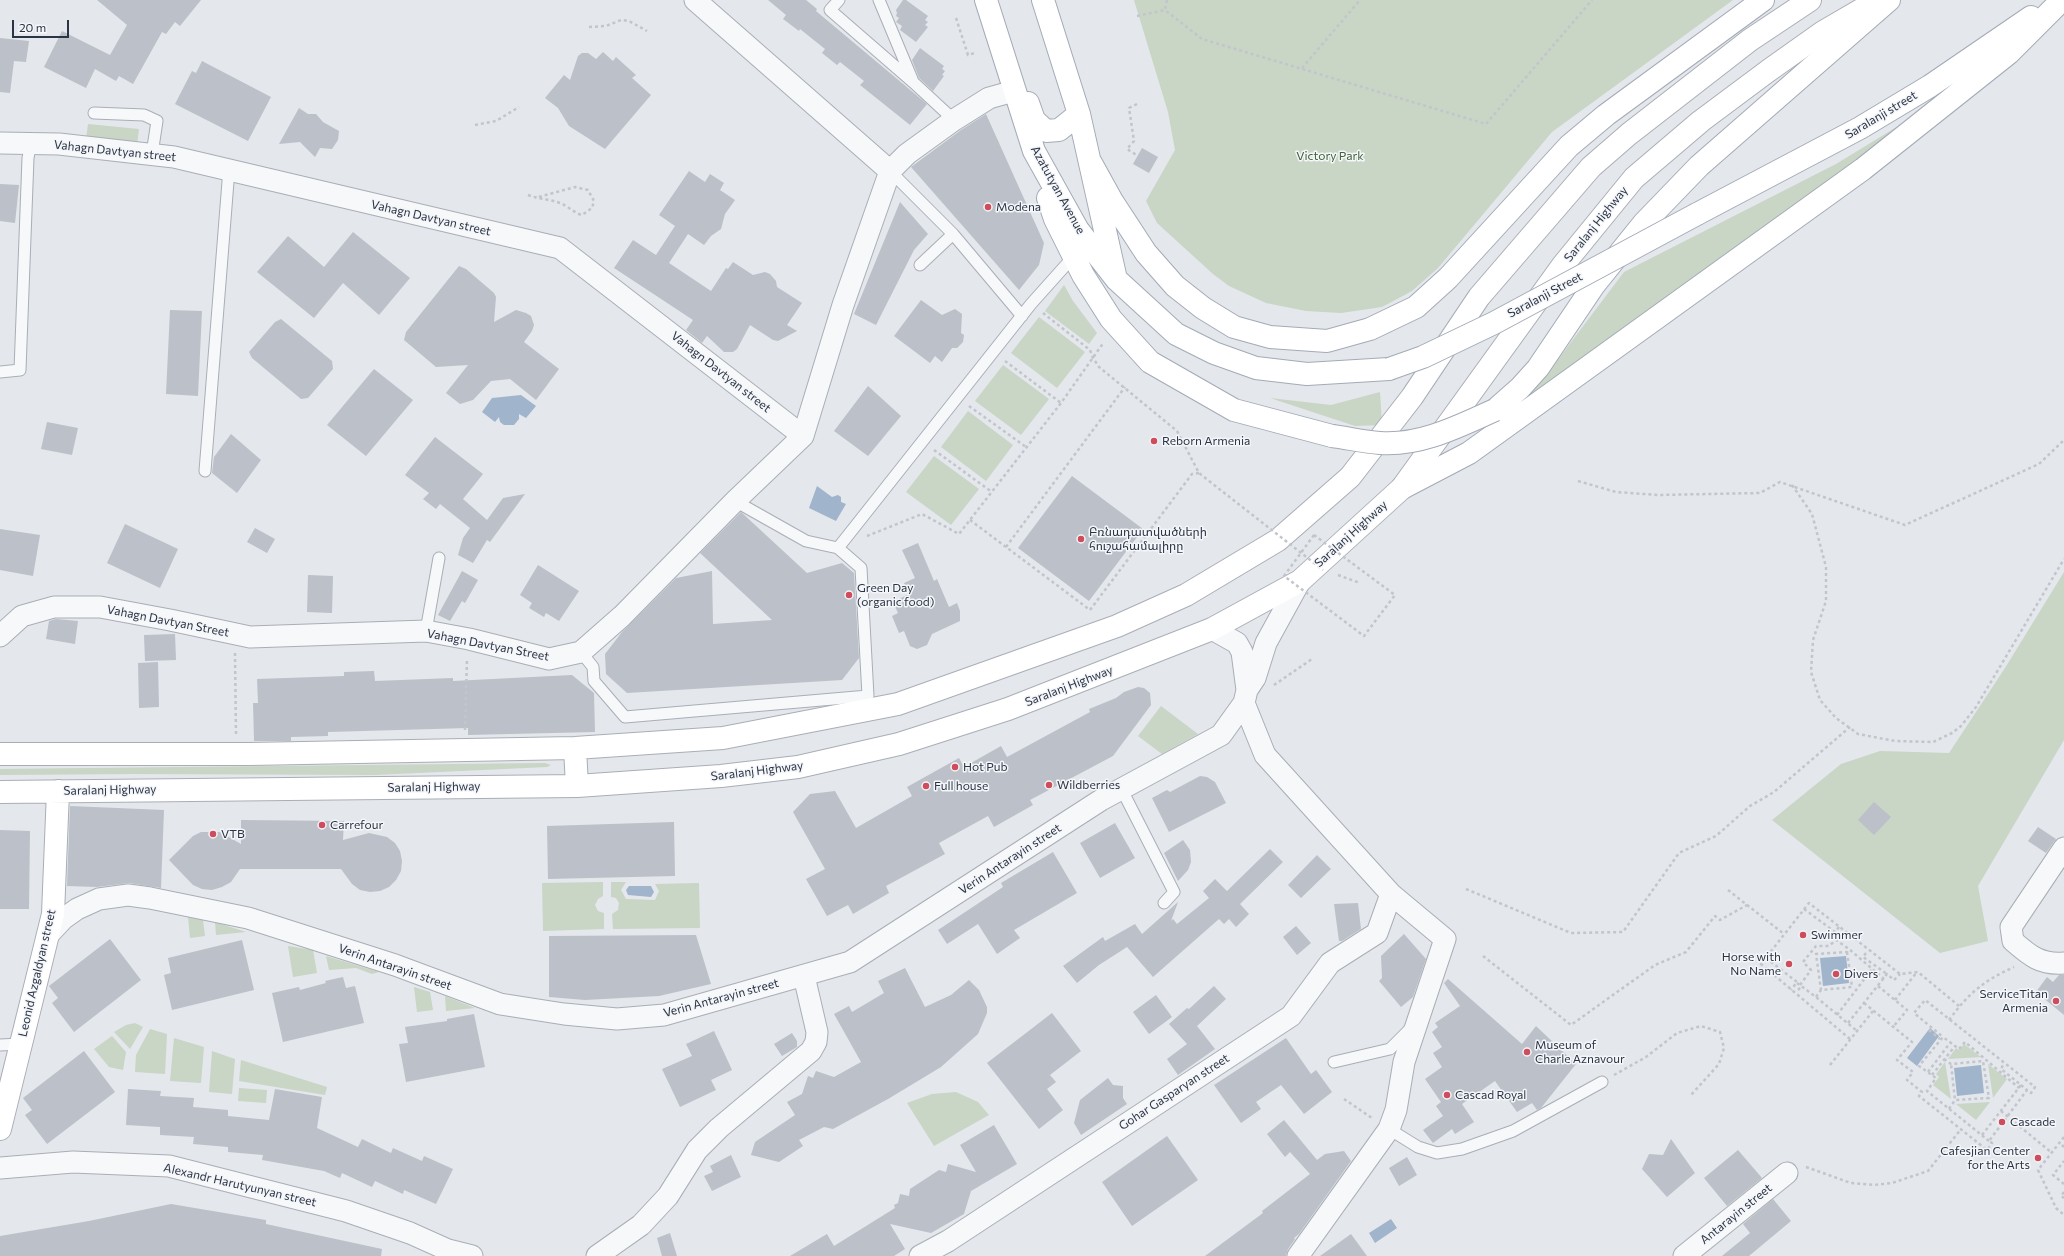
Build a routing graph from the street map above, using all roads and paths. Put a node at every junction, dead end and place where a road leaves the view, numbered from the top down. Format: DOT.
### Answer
graph roads {
  1 [pos="695,0"];
  2 [pos="839,0"];
  3 [pos="879,0"];
  4 [pos="986,0"];
  5 [pos="1043,0"];
  6 [pos="1167,0"];
  7 [pos="1360,0"];
  8 [pos="1592,0"];
  9 [pos="1763,0"];
  10 [pos="1810,0"];
  11 [pos="1878,0"];
  12 [pos="1889,0"];
  13 [pos="2055,0"];
  14 [pos="2062,0"];
  15 [pos="1165,10"];
  16 [pos="1137,16"];
  17 [pos="956,18"];
  18 [pos="994,26"];
  19 [pos="589,27"];
  20 [pos="647,31"];
  21 [pos="975,53"];
  22 [pos="1302,68"];
  23 [pos="913,82"];
  24 [pos="1014,90"];
  25 [pos="1137,104"];
  26 [pos="519,107"];
  27 [pos="94,113"];
  28 [pos="1079,114"];
  29 [pos="954,120"];
  30 [pos="475,125"];
  31 [pos="0,143"];
  32 [pos="31,143"];
  33 [pos="1034,151"];
  34 [pos="152,154"];
  35 [pos="1138,156"];
  36 [pos="1091,163"];
  37 [pos="229,169"];
  38 [pos="890,170"];
  39 [pos="528,195"];
  40 [pos="535,198"];
  41 [pos="1697,214"];
  42 [pos="953,234"];
  43 [pos="1073,258"];
  44 [pos="920,265"];
  45 [pos="1117,280"];
  46 [pos="1031,304"];
  47 [pos="1022,316"];
  48 [pos="1105,341"];
  49 [pos="993,352"];
  50 [pos="1093,358"];
  51 [pos="1389,369"];
  52 [pos="0,372"];
  53 [pos="1125,387"];
  54 [pos="957,398"];
  55 [pos="1061,403"];
  56 [pos="803,436"];
  57 [pos="2064,440"];
  58 [pos="923,442"];
  59 [pos="1026,447"];
  60 [pos="205,471"];
  61 [pos="1199,473"];
  62 [pos="1578,481"];
  63 [pos="1792,485"];
  64 [pos="1402,488"];
  65 [pos="992,492"];
  66 [pos="735,501"];
  67 [pos="970,520"];
  68 [pos="866,537"];
  69 [pos="1006,547"];
  70 [pos="838,548"];
  71 [pos="1301,552"];
  72 [pos="439,558"];
  73 [pos="2064,559"];
  74 [pos="1300,580"];
  75 [pos="1360,583"];
  76 [pos="1212,629"];
  77 [pos="426,631"];
  78 [pos="235,634"];
  79 [pos="0,636"];
  80 [pos="469,639"];
  81 [pos="581,652"];
  82 [pos="1312,659"];
  83 [pos="1268,689"];
  84 [pos="1246,697"];
  85 [pos="1850,728"];
  86 [pos="465,737"];
  87 [pos="236,742"];
  88 [pos="575,748"];
  89 [pos="0,754"];
  90 [pos="577,786"];
  91 [pos="1122,790"];
  92 [pos="58,791"];
  93 [pos="0,792"];
  94 [pos="2064,848"];
  95 [pos="1466,889"];
  96 [pos="1728,890"];
  97 [pos="1391,894"];
  98 [pos="1164,903"];
  99 [pos="1747,906"];
  100 [pos="1804,909"];
  101 [pos="1839,927"];
  102 [pos="49,934"];
  103 [pos="1784,934"];
  104 [pos="1850,949"];
  105 [pos="1847,952"];
  106 [pos="1866,953"];
  107 [pos="1809,954"];
  108 [pos="1816,954"];
  109 [pos="1483,956"];
  110 [pos="1766,958"];
  111 [pos="2064,964"];
  112 [pos="1872,970"];
  113 [pos="1918,972"];
  114 [pos="1887,974"];
  115 [pos="1900,974"];
  116 [pos="1995,975"];
  117 [pos="804,976"];
  118 [pos="1884,979"];
  119 [pos="1800,985"];
  120 [pos="1878,986"];
  121 [pos="1852,987"];
  122 [pos="1791,990"];
  123 [pos="1798,990"];
  124 [pos="1821,990"];
  125 [pos="1857,990"];
  126 [pos="1816,996"];
  127 [pos="1895,1000"];
  128 [pos="1864,1003"];
  129 [pos="1960,1006"];
  130 [pos="1873,1010"];
  131 [pos="1837,1015"];
  132 [pos="1419,1017"];
  133 [pos="1949,1020"];
  134 [pos="1848,1023"];
  135 [pos="1893,1027"];
  136 [pos="1928,1030"];
  137 [pos="1857,1031"];
  138 [pos="1941,1038"];
  139 [pos="1850,1039"];
  140 [pos="1950,1043"];
  141 [pos="10,1044"];
  142 [pos="1955,1046"];
  143 [pos="1944,1060"];
  144 [pos="1984,1060"];
  145 [pos="1334,1062"];
  146 [pos="1951,1064"];
  147 [pos="1830,1065"];
  148 [pos="2003,1065"];
  149 [pos="1928,1072"];
  150 [pos="1932,1075"];
  151 [pos="1602,1082"];
  152 [pos="2020,1086"];
  153 [pos="2027,1090"];
  154 [pos="1691,1095"];
  155 [pos="1934,1097"];
  156 [pos="1344,1099"];
  157 [pos="1931,1100"];
  158 [pos="1955,1100"];
  159 [pos="1949,1109"];
  160 [pos="2001,1111"];
  161 [pos="2008,1117"];
  162 [pos="0,1129"];
  163 [pos="1389,1129"];
  164 [pos="1961,1129"];
  165 [pos="1982,1135"];
  166 [pos="2064,1137"];
  167 [pos="1989,1141"];
  168 [pos="2052,1153"];
  169 [pos="2064,1161"];
  170 [pos="0,1168"];
  171 [pos="1787,1173"];
  172 [pos="2064,1185"];
  173 [pos="2064,1192"];
  174 [pos="2064,1198"];
  175 [pos="2064,1215"];
  176 [pos="472,1256"];
  177 [pos="597,1256"];
  178 [pos="920,1256"];
  179 [pos="1298,1256"];
  180 [pos="1684,1256"];
  1 -- 38 [label="street"];
  2 -- 23 [label="lane"];
  3 -- 23 [label="lane"];
  4 -- 18 [label="main road, Azatutyan Avenue"];
  5 -- 28 [label="main road, Azatutyan Avenue"];
  6 -- 15 [label="path"];
  7 -- 22 [label="path"];
  8 -- 22 [label="path"];
  9 -- 36 [label="main road"];
  10 -- 88 [label="main road"];
  11 -- 64 [label="main road, Saralanj Highway"];
  12 -- 43 [label="main road, bridge"];
  13 -- 41 [label="main road, Saralanji street"];
  14 -- 64 [label="main road"];
  15 -- 16 [label="path"];
  15 -- 22 [label="path"];
  17 -- 21 [label="path"];
  18 -- 24 [label="main road, Azatutyan Avenue"];
  18 -- 28 [label="main road"];
  19 -- 20 [label="path"];
  23 -- 29 [label="lane"];
  24 -- 29 [label="street"];
  24 -- 33 [label="main road, Azatutyan Avenue"];
  25 -- 35 [label="path"];
  26 -- 30 [label="path"];
  27 -- 34 [label="lane"];
  28 -- 36 [label="main road, Azatutyan Avenue"];
  29 -- 38 [label="street"];
  31 -- 32 [label="street, Vahagn Davtyan street"];
  32 -- 34 [label="street, Vahagn Davtyan street"];
  32 -- 52 [label="lane"];
  33 -- 43 [label="main road"];
  33 -- 45 [label="main road, Azatutyan Avenue"];
  34 -- 37 [label="street, Vahagn Davtyan street"];
  36 -- 45 [label="main road, Azatutyan Avenue"];
  37 -- 56 [label="street, Vahagn Davtyan street"];
  37 -- 60 [label="lane"];
  38 -- 42 [label="lane"];
  38 -- 56 [label="street"];
  39 -- 40 [label="path"];
  40 -- 40 [label="path"];
  41 -- 51 [label="main road, Saralanji Street, bridge"];
  42 -- 44 [label="lane"];
  42 -- 47 [label="lane"];
  43 -- 46 [label="lane"];
  45 -- 51 [label="main road, Azatutyan Avenue"];
  46 -- 47 [label="lane"];
  46 -- 50 [label="path"];
  47 -- 49 [label="lane"];
  48 -- 50 [label="path"];
  49 -- 54 [label="lane"];
  49 -- 55 [label="path"];
  50 -- 53 [label="path"];
  50 -- 55 [label="path"];
  53 -- 61 [label="path"];
  53 -- 69 [label="path"];
  54 -- 58 [label="lane"];
  54 -- 59 [label="path"];
  55 -- 59 [label="path"];
  56 -- 66 [label="street, Vahagn Davtyan Street"];
  57 -- 63 [label="path"];
  58 -- 65 [label="path"];
  58 -- 70 [label="lane"];
  59 -- 65 [label="path"];
  61 -- 69 [label="path"];
  61 -- 71 [label="path, bridge"];
  62 -- 63 [label="path"];
  63 -- 85 [label="path"];
  64 -- 74 [label="main road, Saralanj Highway"];
  65 -- 67 [label="path"];
  66 -- 70 [label="lane"];
  66 -- 81 [label="street, Vahagn Davtyan Street"];
  67 -- 68 [label="path"];
  67 -- 69 [label="path"];
  70 -- 81 [label="lane"];
  71 -- 71 [label="path, bridge"];
  71 -- 75 [label="path, bridge"];
  72 -- 77 [label="lane"];
  73 -- 85 [label="path"];
  74 -- 76 [label="main road, Saralanj Highway"];
  74 -- 84 [label="street, Verin Antarayin street"];
  76 -- 84 [label="street"];
  76 -- 90 [label="main road, Saralanj Highway"];
  77 -- 78 [label="street, Vahagn Davtyan Street"];
  77 -- 80 [label="street, Vahagn Davtyan Street"];
  78 -- 79 [label="street, Vahagn Davtyan Street"];
  78 -- 87 [label="path"];
  80 -- 81 [label="street, Vahagn Davtyan Street"];
  80 -- 86 [label="path"];
  82 -- 83 [label="path"];
  84 -- 91 [label="street, Verin Antarayin street"];
  84 -- 97 [label="street"];
  85 -- 95 [label="path"];
  88 -- 89 [label="main road"];
  88 -- 90 [label="main road"];
  90 -- 92 [label="main road, Saralanj Highway"];
  91 -- 98 [label="lane"];
  91 -- 117 [label="street, Verin Antarayin street"];
  92 -- 93 [label="main road, Saralanj Highway"];
  92 -- 102 [label="main road, Leonid Azgaldyan street"];
  94 -- 111 [label="street"];
  96 -- 99 [label="path"];
  97 -- 132 [label="street"];
  97 -- 178 [label="street, Gohar Gasparyan street"];
  99 -- 103 [label="path"];
  99 -- 109 [label="path"];
  100 -- 101 [label="path"];
  100 -- 101 [label="path"];
  100 -- 103 [label="path"];
  101 -- 115 [label="path"];
  102 -- 117 [label="street, Verin Antarayin street"];
  102 -- 141 [label="main road, Leonid Azgaldyan street"];
  103 -- 110 [label="path"];
  104 -- 105 [label="path"];
  104 -- 107 [label="path"];
  104 -- 112 [label="path"];
  105 -- 108 [label="path"];
  105 -- 121 [label="path"];
  106 -- 114 [label="path"];
  107 -- 108 [label="path"];
  107 -- 119 [label="path"];
  108 -- 124 [label="path"];
  110 -- 122 [label="path"];
  110 -- 122 [label="path"];
  112 -- 118 [label="path"];
  112 -- 125 [label="path"];
  113 -- 115 [label="path"];
  113 -- 127 [label="path"];
  113 -- 129 [label="path"];
  114 -- 115 [label="path"];
  114 -- 118 [label="path"];
  116 -- 129 [label="path"];
  117 -- 177 [label="street"];
  118 -- 120 [label="path"];
  119 -- 123 [label="path"];
  119 -- 126 [label="path"];
  120 -- 127 [label="path"];
  120 -- 128 [label="path"];
  121 -- 124 [label="path"];
  121 -- 125 [label="path"];
  122 -- 139 [label="path"];
  124 -- 126 [label="path"];
  125 -- 131 [label="path"];
  126 -- 131 [label="path"];
  127 -- 135 [label="path"];
  128 -- 130 [label="path"];
  128 -- 134 [label="path"];
  129 -- 133 [label="path"];
  130 -- 135 [label="path"];
  130 -- 137 [label="path"];
  131 -- 134 [label="path"];
  132 -- 145 [label="lane"];
  132 -- 163 [label="street"];
  133 -- 138 [label="path"];
  133 -- 153 [label="path"];
  134 -- 137 [label="path"];
  135 -- 164 [label="path"];
  136 -- 138 [label="path"];
  137 -- 139 [label="path"];
  138 -- 140 [label="path"];
  138 -- 149 [label="path"];
  139 -- 147 [label="path"];
  140 -- 142 [label="path"];
  140 -- 149 [label="path"];
  141 -- 162 [label="main road, Leonid Azgaldyan street"];
  142 -- 143 [label="path"];
  142 -- 144 [label="path"];
  143 -- 146 [label="path"];
  143 -- 150 [label="path"];
  144 -- 146 [label="path"];
  144 -- 152 [label="path"];
  144 -- 158 [label="path"];
  146 -- 158 [label="path"];
  148 -- 152 [label="path"];
  149 -- 150 [label="path"];
  150 -- 155 [label="path"];
  151 -- 154 [label="path"];
  151 -- 163 [label="lane"];
  152 -- 153 [label="path"];
  152 -- 160 [label="path"];
  153 -- 161 [label="path"];
  155 -- 157 [label="path"];
  155 -- 159 [label="path"];
  156 -- 163 [label="path"];
  158 -- 159 [label="path"];
  159 -- 165 [label="path"];
  160 -- 161 [label="path"];
  160 -- 165 [label="path"];
  161 -- 167 [label="path"];
  161 -- 168 [label="path"];
  163 -- 179 [label="street"];
  164 -- 167 [label="path"];
  164 -- 171 [label="path"];
  165 -- 167 [label="path"];
  166 -- 168 [label="path"];
  168 -- 175 [label="path"];
  169 -- 172 [label="path"];
  170 -- 176 [label="street, Alexandr Harutyunyan street"];
  171 -- 180 [label="street, Antarayin street"];
  173 -- 174 [label="path"];
}
